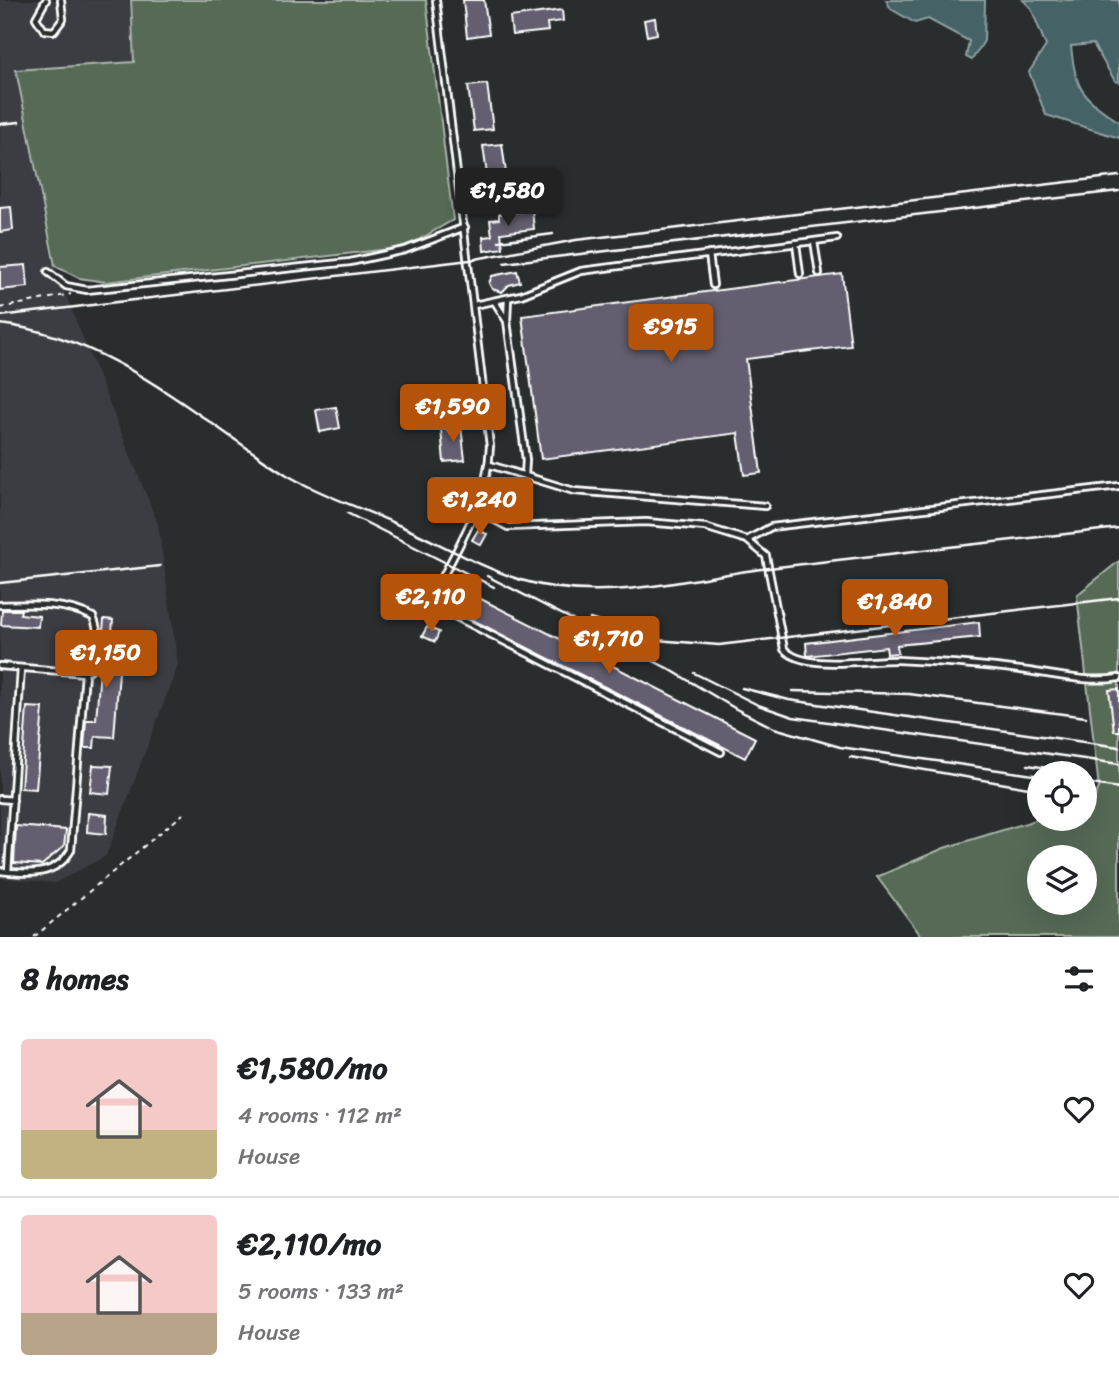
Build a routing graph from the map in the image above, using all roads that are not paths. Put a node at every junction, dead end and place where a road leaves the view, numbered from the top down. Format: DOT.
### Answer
graph roads {
  1 [pos="46,0"];
  2 [pos="61,0"];
  3 [pos="436,0"];
  4 [pos="465,227"];
  5 [pos="837,238"];
  6 [pos="814,241"];
  7 [pos="796,243"];
  8 [pos="709,254"];
  9 [pos="48,272"];
  10 [pos="819,273"];
  11 [pos="800,274"];
  12 [pos="713,285"];
  13 [pos="508,299"];
  14 [pos="495,302"];
  15 [pos="474,304"];
  16 [pos="507,321"];
  17 [pos="489,465"];
  18 [pos="525,475"];
  19 [pos="1119,486"];
  20 [pos="765,506"];
  21 [pos="476,510"];
  22 [pos="747,540"];
  23 [pos="0,605"];
  24 [pos="0,666"];
  25 [pos="21,668"];
  26 [pos="85,673"];
  27 [pos="1119,678"];
  28 [pos="721,752"];
  29 [pos="0,799"];
  30 [pos="13,800"];
  31 [pos="0,871"];
  32 [pos="8,872"];
  1 -- 2 [label="lane"];
  3 -- 4 [label="lane"];
  4 -- 9 [label="lane"];
  4 -- 15 [label="lane"];
  5 -- 6 [label="lane"];
  6 -- 7 [label="lane"];
  6 -- 10 [label="lane"];
  7 -- 8 [label="lane"];
  7 -- 11 [label="lane"];
  8 -- 12 [label="lane"];
  8 -- 13 [label="lane"];
  13 -- 14 [label="lane"];
  13 -- 16 [label="lane"];
  14 -- 15 [label="lane"];
  14 -- 16 [label="lane"];
  15 -- 17 [label="lane"];
  16 -- 18 [label="lane"];
  17 -- 18 [label="lane"];
  17 -- 21 [label="lane"];
  18 -- 20 [label="lane"];
  19 -- 22 [label="lane"];
  21 -- 22 [label="lane"];
  21 -- 28 [label="lane"];
  22 -- 27 [label="lane"];
  23 -- 26 [label="lane"];
  24 -- 25 [label="lane"];
  25 -- 26 [label="lane"];
  25 -- 30 [label="lane"];
  26 -- 32 [label="lane"];
  29 -- 30 [label="lane"];
  30 -- 32 [label="lane"];
  31 -- 32 [label="lane"];
}
